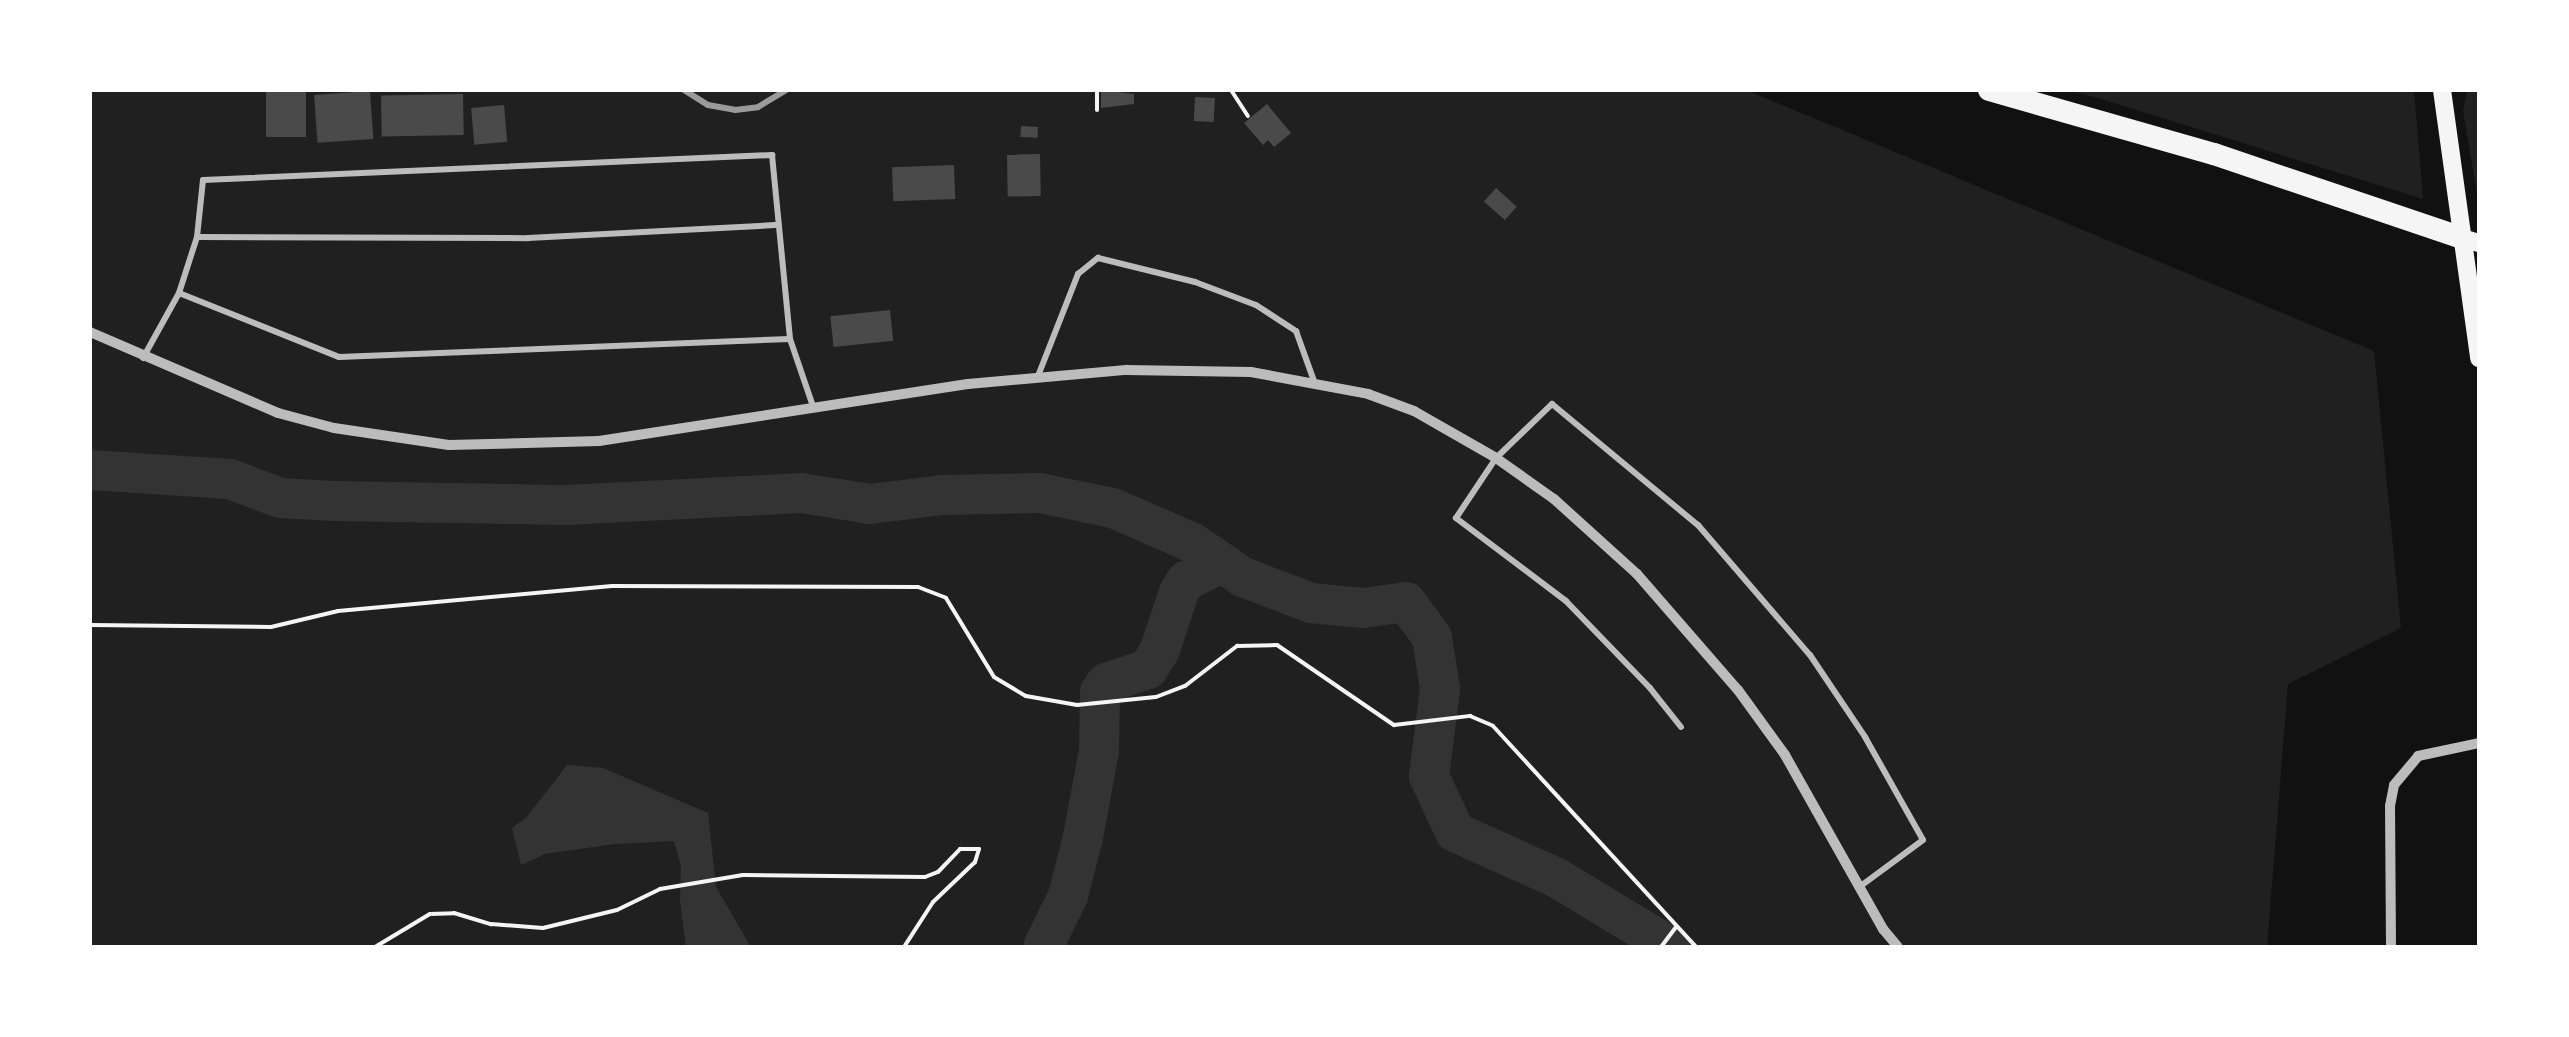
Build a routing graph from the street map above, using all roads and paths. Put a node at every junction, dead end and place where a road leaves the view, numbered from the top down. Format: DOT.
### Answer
graph roads {
  1 [pos="1097,90"];
  2 [pos="1231,90"];
  3 [pos="1989,90"];
  4 [pos="2443,96"];
  5 [pos="1097,110"];
  6 [pos="1248,116"];
  7 [pos="779,225"];
  8 [pos="197,238"];
  9 [pos="2469,240"];
  10 [pos="179,293"];
  11 [pos="90,332"];
  12 [pos="790,340"];
  13 [pos="143,358"];
  14 [pos="2479,358"];
  15 [pos="1038,376"];
  16 [pos="1314,382"];
  17 [pos="813,406"];
  18 [pos="1496,458"];
  19 [pos="90,625"];
  20 [pos="1681,727"];
  21 [pos="2479,742"];
  22 [pos="1862,885"];
  23 [pos="1678,925"];
  24 [pos="375,947"];
  25 [pos="904,947"];
  26 [pos="1661,947"];
  27 [pos="1696,947"];
  28 [pos="1898,947"];
  29 [pos="2390,947"];
  1 -- 5 [label="path"];
  2 -- 6 [label="path"];
  3 -- 9 [label="highway"];
  4 -- 9 [label="main road"];
  7 -- 8 [label="lane"];
  7 -- 8 [label="lane"];
  7 -- 12 [label="lane"];
  8 -- 10 [label="lane"];
  9 -- 14 [label="main road"];
  10 -- 12 [label="lane"];
  10 -- 13 [label="lane"];
  11 -- 13 [label="street"];
  12 -- 17 [label="lane"];
  13 -- 17 [label="street"];
  15 -- 16 [label="street"];
  15 -- 16 [label="lane"];
  15 -- 17 [label="street"];
  16 -- 18 [label="street"];
  18 -- 20 [label="lane"];
  18 -- 22 [label="street"];
  18 -- 22 [label="lane"];
  19 -- 23 [label="path"];
  21 -- 29 [label="street"];
  22 -- 28 [label="street"];
  23 -- 26 [label="path"];
  23 -- 27 [label="path"];
  24 -- 25 [label="path"];
}
